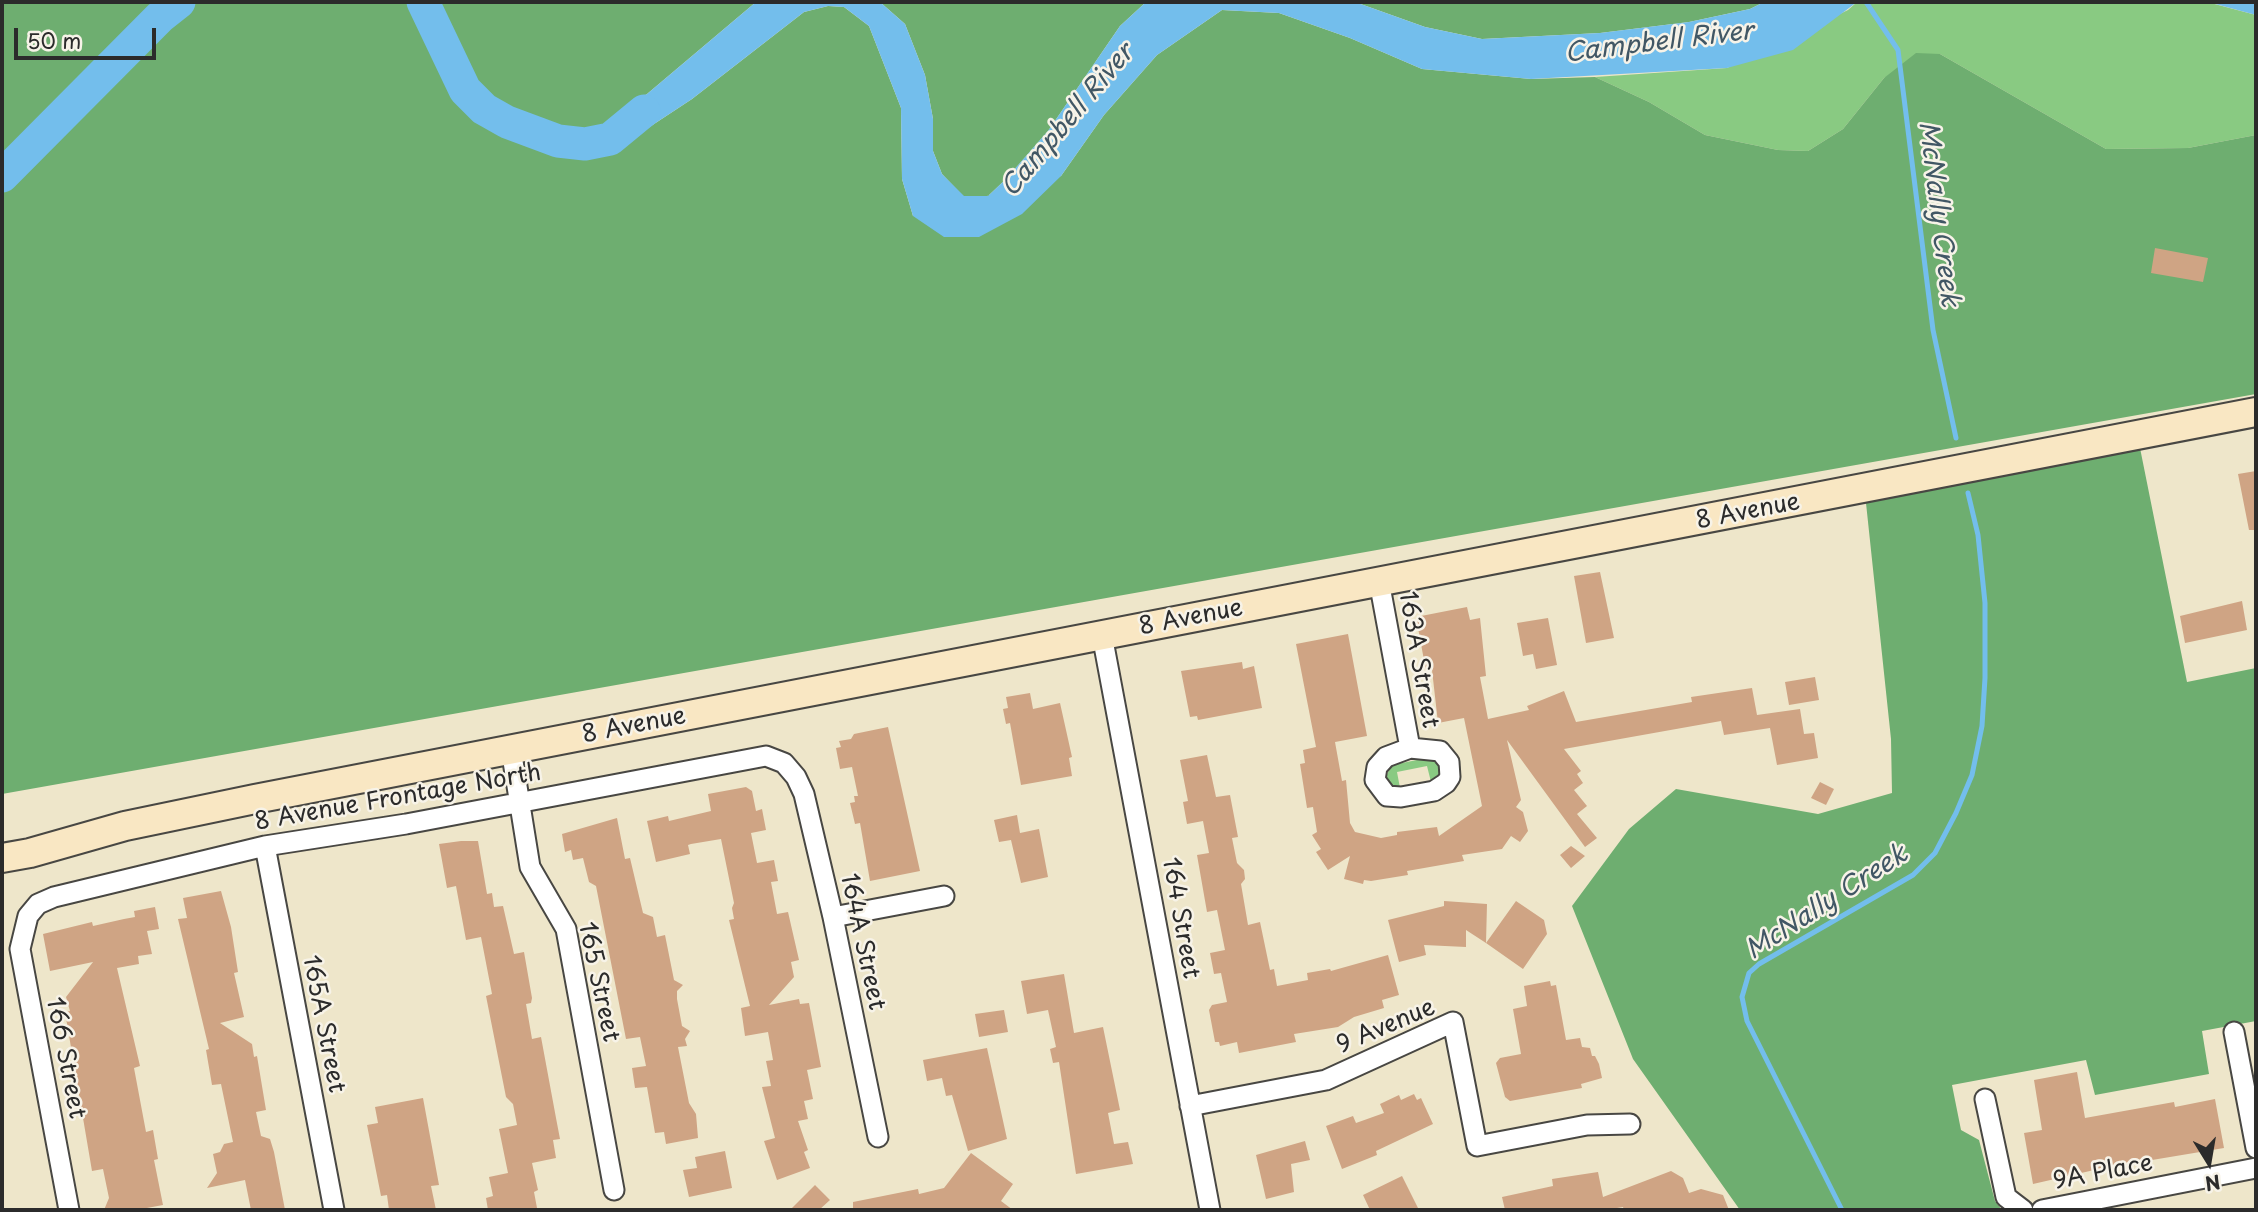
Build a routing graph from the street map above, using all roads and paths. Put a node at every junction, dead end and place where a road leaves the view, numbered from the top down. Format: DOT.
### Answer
graph roads {
  1 [pos="2256,412"];
  2 [pos="1379,581"];
  3 [pos="1102,635"];
  4 [pos="1410,748"];
  5 [pos="511,749"];
  6 [pos="785,764"];
  7 [pos="520,802"];
  8 [pos="125,826"];
  9 [pos="2,840"];
  10 [pos="265,846"];
  11 [pos="2,858"];
  12 [pos="944,896"];
  13 [pos="28,916"];
  14 [pos="833,917"];
  15 [pos="2234,1032"];
  16 [pos="1985,1099"];
  17 [pos="1189,1106"];
  18 [pos="1630,1124"];
  19 [pos="878,1137"];
  20 [pos="2256,1148"];
  21 [pos="2256,1168"];
  22 [pos="614,1190"];
  23 [pos="69,1210"];
  24 [pos="334,1210"];
  25 [pos="1210,1210"];
  26 [pos="2023,1210"];
  27 [pos="2042,1210"];
  1 -- 2 [label="main road, 8 Avenue"];
  2 -- 3 [label="main road, 8 Avenue"];
  2 -- 4 [label="street, 163A Street"];
  3 -- 5 [label="main road, 8 Avenue"];
  3 -- 17 [label="street, 164 Street"];
  5 -- 7 [label="street, 165 Street"];
  5 -- 8 [label="main road, 8 Avenue"];
  6 -- 7 [label="street, 8 Avenue Frontage North"];
  6 -- 14 [label="street, 164A Street"];
  7 -- 10 [label="street, 8 Avenue Frontage North"];
  7 -- 22 [label="street, 165 Street"];
  8 -- 9 [label="main road, 8 Avenue"];
  8 -- 11 [label="main road, 8 Avenue"];
  10 -- 13 [label="street, 8 Avenue Frontage North"];
  10 -- 24 [label="street, 165A Street"];
  12 -- 14 [label="street"];
  13 -- 23 [label="street, 166 Street"];
  14 -- 19 [label="street, 164A Street"];
  15 -- 20 [label="street"];
  16 -- 26 [label="street, 9A Place"];
  17 -- 18 [label="street, 9 Avenue"];
  17 -- 25 [label="street, 164 Street"];
  21 -- 27 [label="street, 9A Place"];
}
